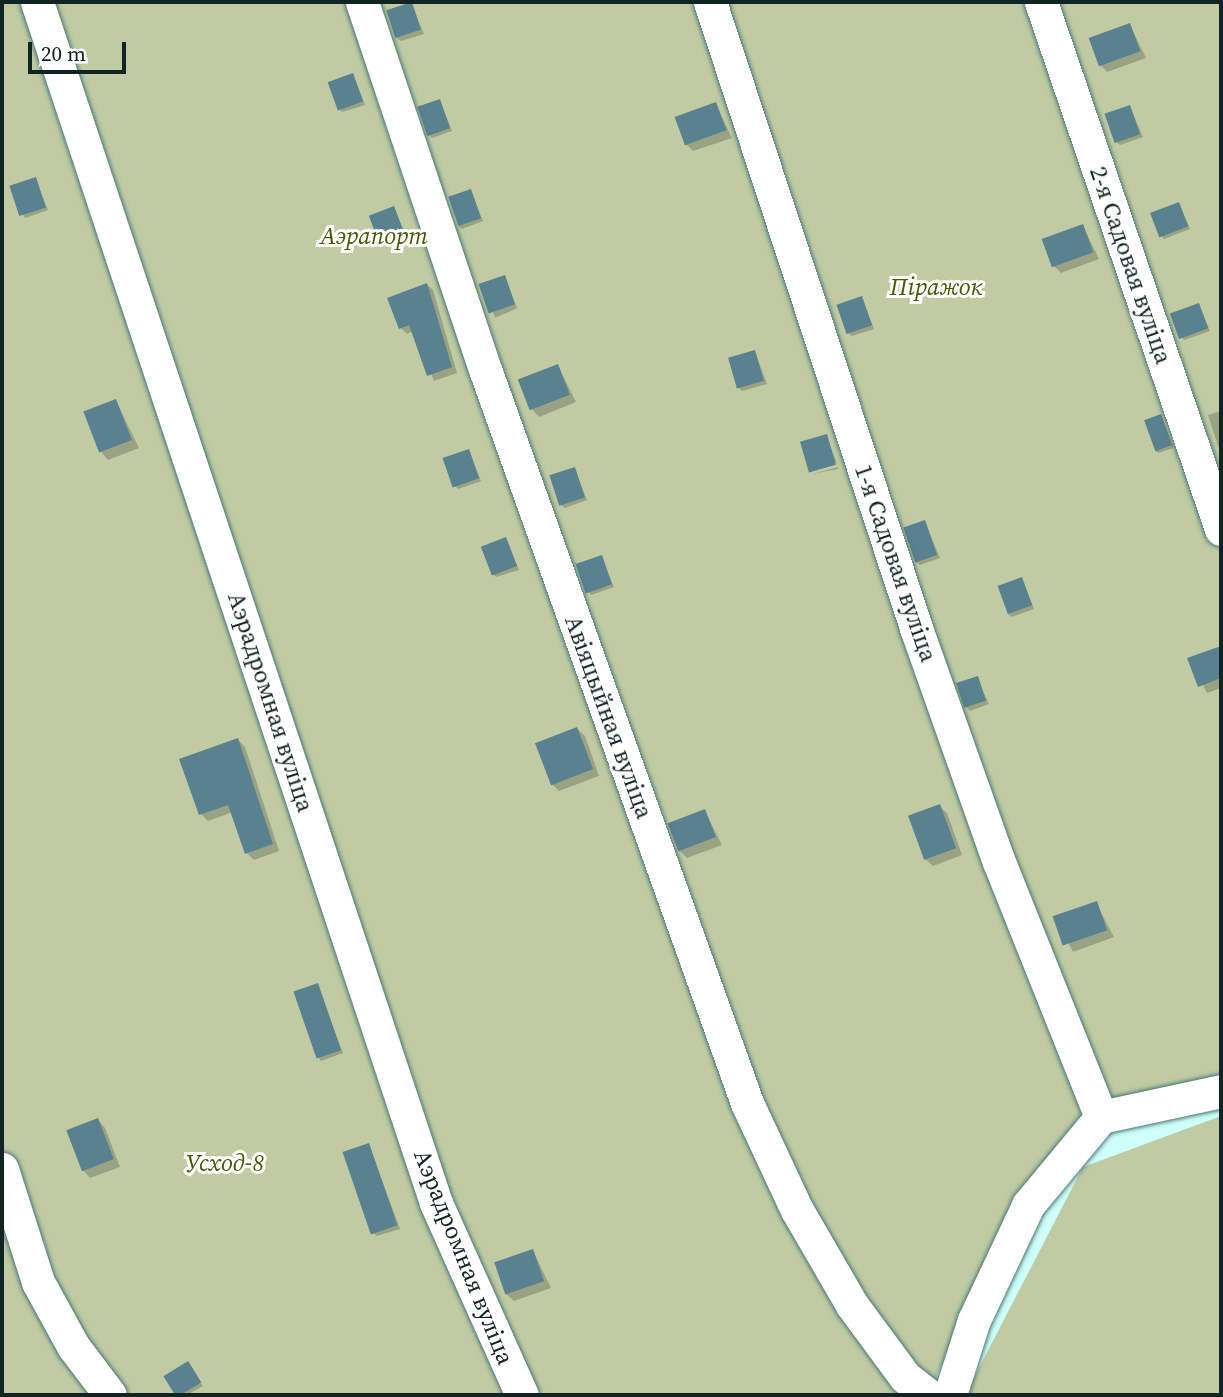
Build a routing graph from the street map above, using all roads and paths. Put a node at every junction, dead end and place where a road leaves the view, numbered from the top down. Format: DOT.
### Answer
graph roads {
  1 [pos="37,2"];
  2 [pos="362,2"];
  3 [pos="709,2"];
  4 [pos="1041,2"];
  5 [pos="1221,529"];
  6 [pos="1221,1091"];
  7 [pos="1101,1117"];
  8 [pos="2,1170"];
  9 [pos="110,1395"];
  10 [pos="522,1395"];
  11 [pos="928,1395"];
  12 [pos="950,1395"];
  1 -- 10 [label="street, Аэрадромная вуліца"];
  2 -- 11 [label="street, Авіяцыйная вуліца"];
  3 -- 7 [label="street, 1-я Садовая вуліца"];
  4 -- 5 [label="street, 2-я Садовая вуліца"];
  6 -- 7 [label="street"];
  7 -- 12 [label="street"];
  8 -- 9 [label="street"];
}
